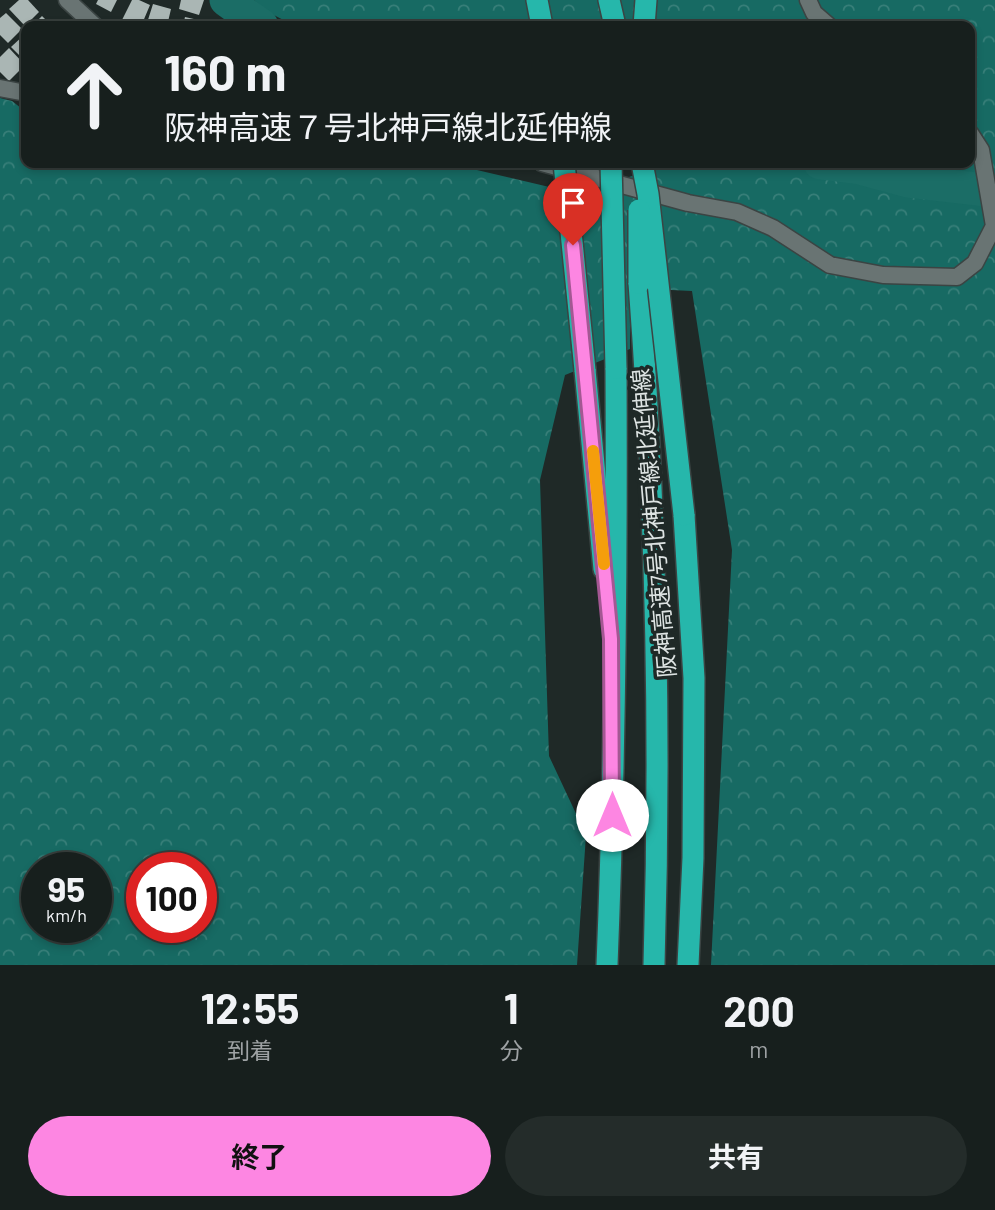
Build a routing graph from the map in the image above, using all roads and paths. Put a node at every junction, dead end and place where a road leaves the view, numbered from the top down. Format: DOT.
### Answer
graph roads {
  1 [pos="66,0"];
  2 [pos="537,0"];
  3 [pos="609,0"];
  4 [pos="617,0"];
  5 [pos="646,0"];
  6 [pos="808,0"];
  7 [pos="87,21"];
  8 [pos="541,21"];
  9 [pos="614,21"];
  10 [pos="615,21"];
  11 [pos="644,21"];
  12 [pos="823,21"];
  13 [pos="0,88"];
  14 [pos="21,91"];
  15 [pos="975,141"];
  16 [pos="560,168"];
  17 [pos="565,168"];
  18 [pos="611,168"];
  19 [pos="640,168"];
  20 [pos="641,168"];
  21 [pos="612,840"];
  22 [pos="607,965"];
  23 [pos="654,965"];
  24 [pos="688,965"];
  1 -- 7 [label="street"];
  2 -- 8 [label="highway"];
  3 -- 9 [label="highway"];
  4 -- 10 [label="highway"];
  5 -- 11 [label="highway"];
  6 -- 12 [label="street"];
  13 -- 14 [label="street"];
  15 -- 16 [label="street"];
  17 -- 21 [label="highway, bridge"];
  18 -- 21 [label="highway, bridge"];
  19 -- 23 [label="highway, bridge"];
  20 -- 24 [label="highway, 阪神高速7号北神戸線北延伸線, bridge"];
  21 -- 22 [label="highway"];
}
